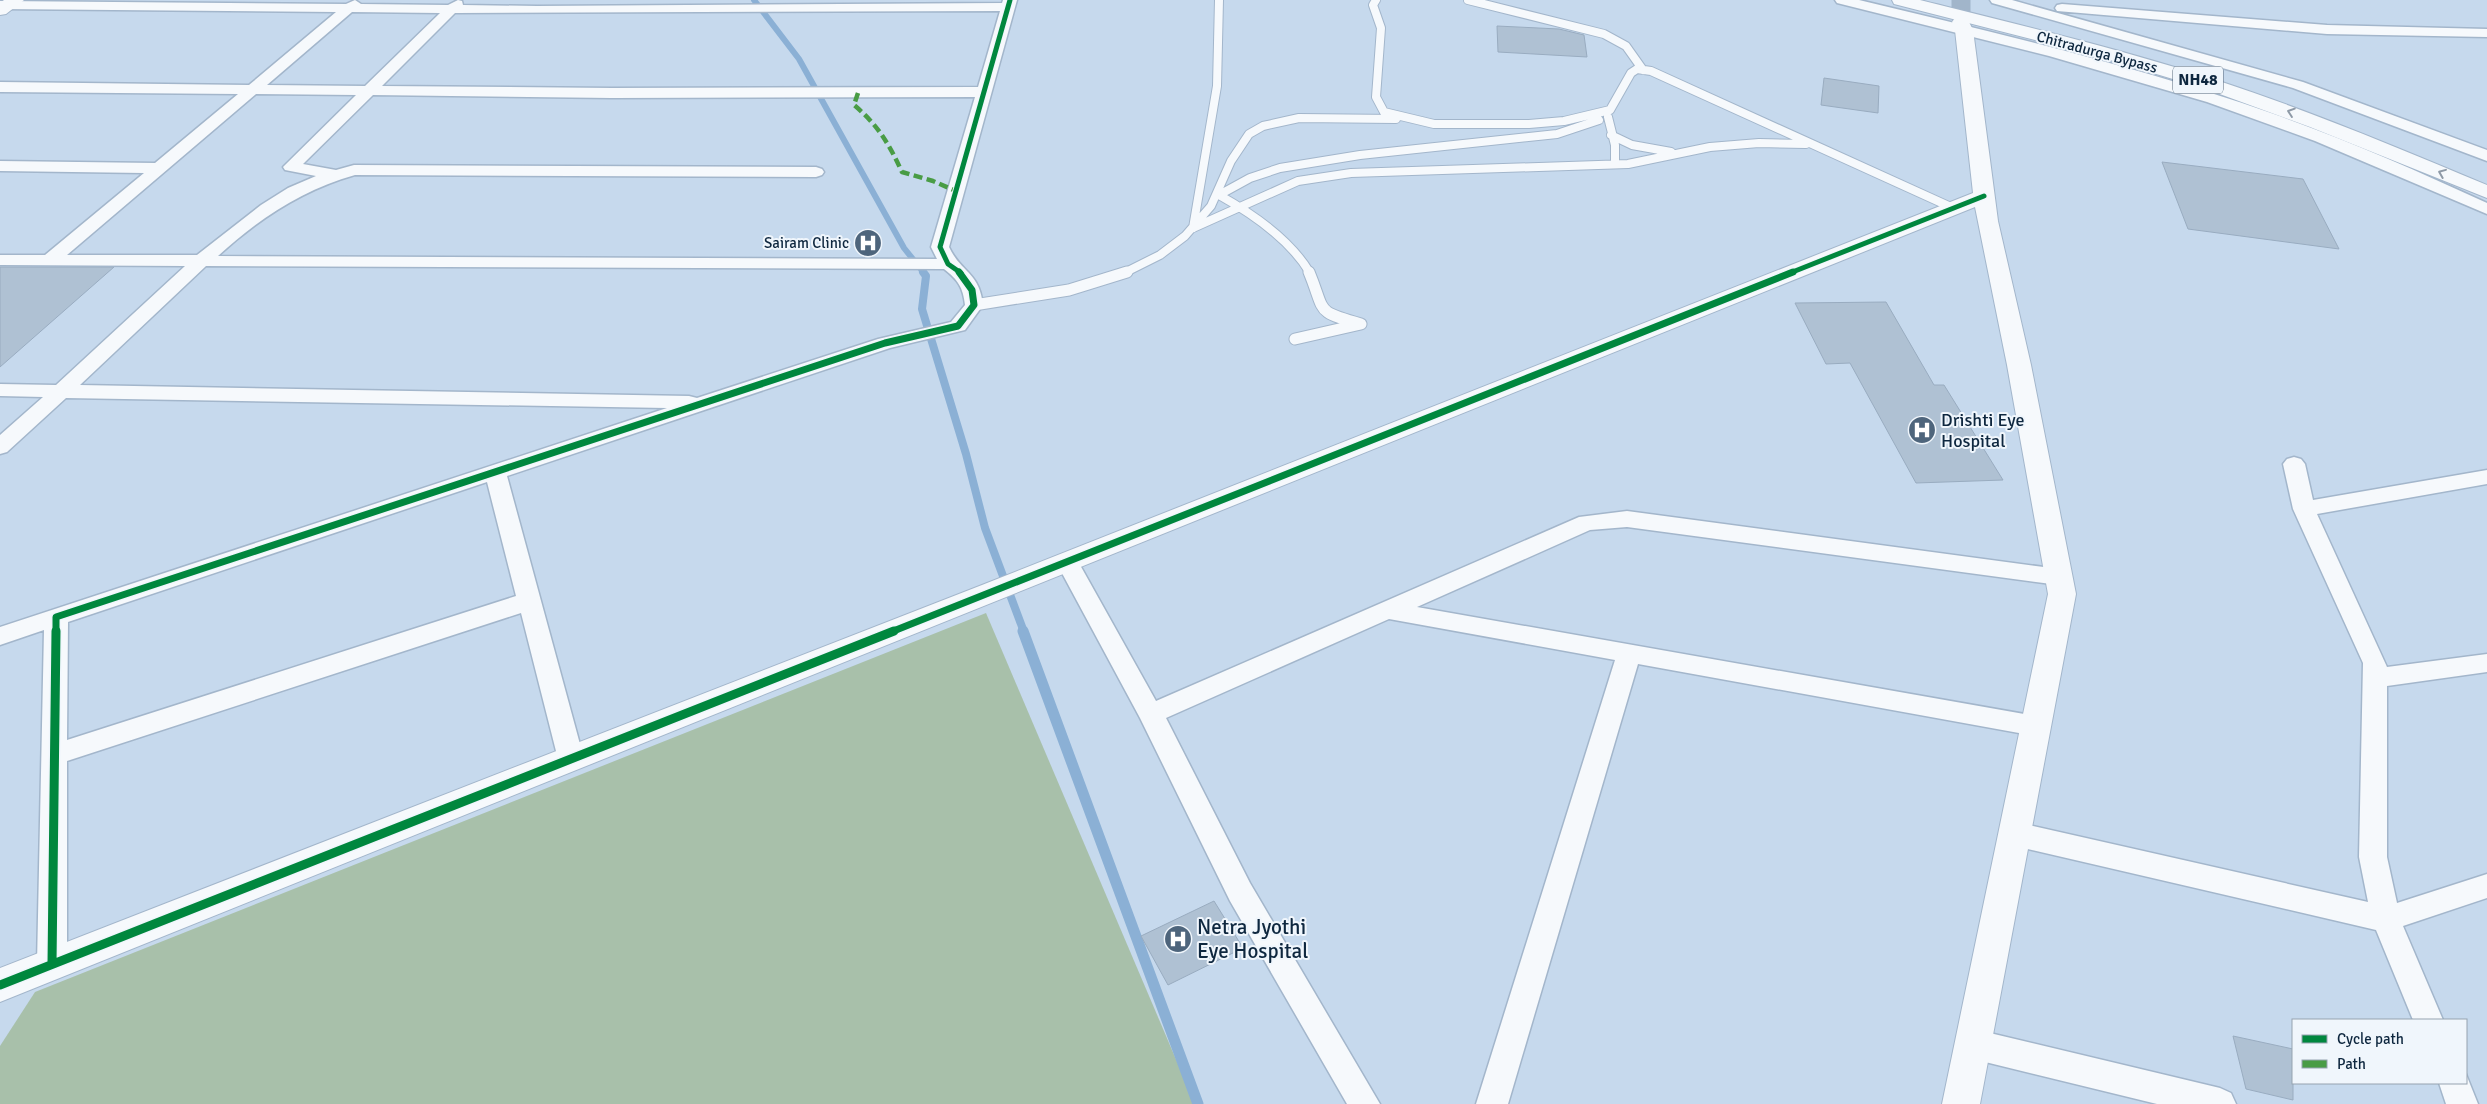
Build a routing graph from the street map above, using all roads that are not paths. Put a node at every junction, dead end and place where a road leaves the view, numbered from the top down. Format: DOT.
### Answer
graph roads {
  1 [pos="1219,0"];
  2 [pos="1376,0"];
  3 [pos="1468,0"];
  4 [pos="1842,0"];
  5 [pos="1900,0"];
  6 [pos="1943,0"];
  7 [pos="2004,2"];
  8 [pos="1009,3"];
  9 [pos="354,4"];
  10 [pos="456,4"];
  11 [pos="6,5"];
  12 [pos="1962,26"];
  13 [pos="2487,34"];
  14 [pos="1642,70"];
  15 [pos="0,87"];
  16 [pos="252,90"];
  17 [pos="366,91"];
  18 [pos="984,92"];
  19 [pos="1609,113"];
  20 [pos="1411,120"];
  21 [pos="1611,135"];
  22 [pos="1811,144"];
  23 [pos="1678,153"];
  24 [pos="2487,156"];
  25 [pos="1615,164"];
  26 [pos="0,166"];
  27 [pos="159,168"];
  28 [pos="816,172"];
  29 [pos="334,174"];
  30 [pos="2487,174"];
  31 [pos="2487,192"];
  32 [pos="1219,195"];
  33 [pos="1984,196"];
  34 [pos="1240,205"];
  35 [pos="1953,208"];
  36 [pos="2487,209"];
  37 [pos="1193,228"];
  38 [pos="0,260"];
  39 [pos="50,260"];
  40 [pos="203,261"];
  41 [pos="948,264"];
  42 [pos="974,305"];
  43 [pos="1295,339"];
  44 [pos="0,390"];
  45 [pos="61,391"];
  46 [pos="705,402"];
  47 [pos="0,447"];
  48 [pos="2294,464"];
  49 [pos="494,472"];
  50 [pos="2487,477"];
  51 [pos="2304,509"];
  52 [pos="1067,562"];
  53 [pos="2059,577"];
  54 [pos="529,601"];
  55 [pos="1386,610"];
  56 [pos="56,617"];
  57 [pos="0,636"];
  58 [pos="1629,654"];
  59 [pos="2487,663"];
  60 [pos="2374,678"];
  61 [pos="1151,714"];
  62 [pos="2036,726"];
  63 [pos="54,755"];
  64 [pos="571,759"];
  65 [pos="2015,834"];
  66 [pos="2487,886"];
  67 [pos="2386,919"];
  68 [pos="52,964"];
  69 [pos="0,985"];
  70 [pos="2428,1019"];
  71 [pos="1974,1044"];
  72 [pos="2454,1084"];
  73 [pos="1364,1104"];
  74 [pos="1492,1104"];
  75 [pos="1961,1104"];
  76 [pos="2220,1104"];
  77 [pos="2462,1104"];
  1 -- 37 [label="lane"];
  2 -- 20 [label="lane"];
  3 -- 14 [label="lane"];
  4 -- 12 [label="street"];
  31 -- 5 [label="main road, Chitradurga Bypass / NH48, one-way"];
  6 -- 30 [label="main road, Chitradurga Bypass / NH48"];
  7 -- 13 [label="street"];
  7 -- 24 [label="street"];
  8 -- 10 [label="street"];
  8 -- 18 [label="street"];
  9 -- 10 [label="street"];
  9 -- 11 [label="street"];
  9 -- 16 [label="street"];
  10 -- 17 [label="street"];
  12 -- 33 [label="main road"];
  12 -- 36 [label="street"];
  14 -- 19 [label="lane"];
  14 -- 22 [label="lane"];
  15 -- 16 [label="street"];
  16 -- 17 [label="street"];
  16 -- 27 [label="street"];
  17 -- 18 [label="street"];
  17 -- 29 [label="street"];
  18 -- 41 [label="street"];
  19 -- 20 [label="lane"];
  19 -- 21 [label="lane"];
  19 -- 32 [label="lane"];
  20 -- 32 [label="lane"];
  21 -- 23 [label="lane"];
  21 -- 25 [label="lane"];
  22 -- 23 [label="lane"];
  22 -- 35 [label="lane"];
  23 -- 25 [label="lane"];
  25 -- 34 [label="lane"];
  26 -- 27 [label="street"];
  27 -- 39 [label="street"];
  28 -- 29 [label="street"];
  29 -- 40 [label="street"];
  32 -- 34 [label="lane"];
  32 -- 37 [label="lane"];
  33 -- 35 [label="main road"];
  33 -- 53 [label="main road"];
  34 -- 37 [label="lane"];
  34 -- 43 [label="lane"];
  35 -- 52 [label="main road"];
  37 -- 42 [label="lane"];
  38 -- 39 [label="street"];
  39 -- 40 [label="street"];
  40 -- 41 [label="street"];
  40 -- 45 [label="street"];
  41 -- 42 [label="street"];
  42 -- 46 [label="street"];
  44 -- 45 [label="street"];
  45 -- 46 [label="street"];
  45 -- 47 [label="street"];
  46 -- 49 [label="street"];
  48 -- 51 [label="street"];
  49 -- 54 [label="street"];
  49 -- 56 [label="street"];
  50 -- 51 [label="street"];
  51 -- 60 [label="street"];
  52 -- 61 [label="street"];
  52 -- 64 [label="main road"];
  53 -- 55 [label="street"];
  53 -- 62 [label="main road"];
  54 -- 63 [label="street"];
  54 -- 64 [label="street"];
  55 -- 58 [label="street"];
  55 -- 61 [label="street"];
  56 -- 57 [label="street"];
  56 -- 63 [label="street"];
  58 -- 62 [label="street"];
  58 -- 74 [label="street"];
  59 -- 60 [label="street"];
  60 -- 67 [label="street"];
  61 -- 73 [label="street"];
  62 -- 65 [label="main road"];
  63 -- 68 [label="street"];
  64 -- 68 [label="main road"];
  65 -- 67 [label="street"];
  65 -- 71 [label="main road"];
  66 -- 67 [label="street"];
  67 -- 70 [label="street"];
  68 -- 69 [label="main road"];
  71 -- 75 [label="main road"];
  71 -- 76 [label="street"];
  72 -- 77 [label="street"];
}
